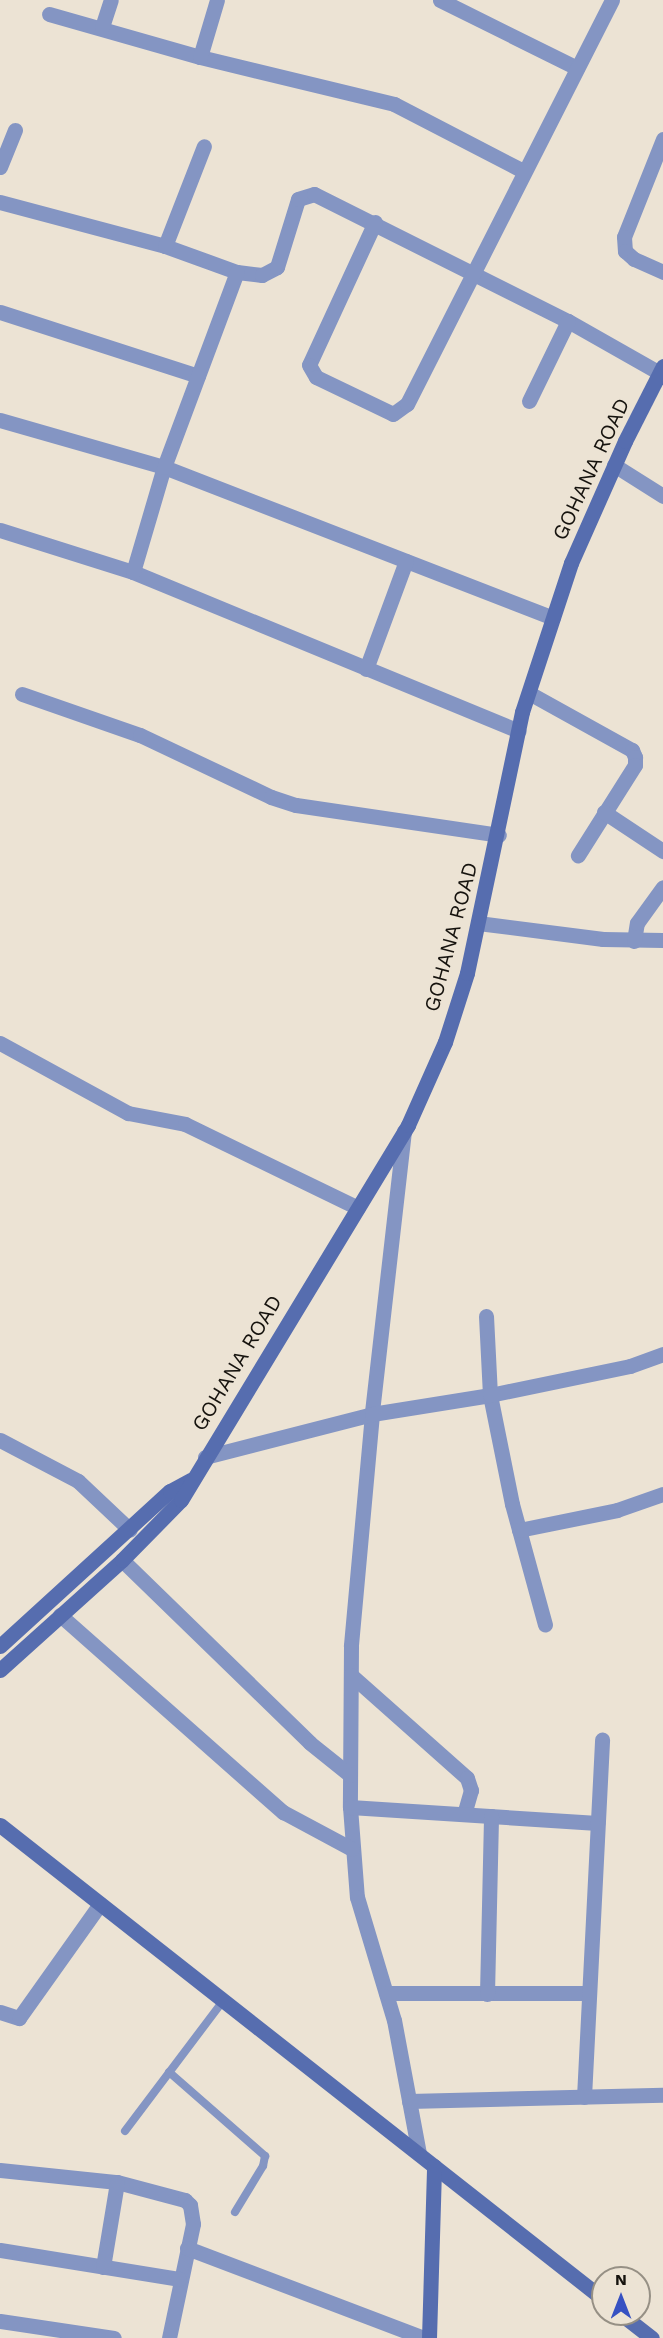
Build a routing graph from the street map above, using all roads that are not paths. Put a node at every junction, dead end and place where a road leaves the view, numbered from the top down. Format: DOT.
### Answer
graph roads {
  1 [pos="111,0"];
  2 [pos="217,0"];
  3 [pos="440,0"];
  4 [pos="612,0"];
  5 [pos="49,14"];
  6 [pos="102,27"];
  7 [pos="200,57"];
  8 [pos="577,68"];
  9 [pos="15,130"];
  10 [pos="663,139"];
  11 [pos="204,146"];
  12 [pos="0,167"];
  13 [pos="523,171"];
  14 [pos="0,202"];
  15 [pos="375,222"];
  16 [pos="165,246"];
  17 [pos="237,272"];
  18 [pos="663,272"];
  19 [pos="473,273"];
  20 [pos="0,312"];
  21 [pos="568,321"];
  22 [pos="662,371"];
  23 [pos="198,376"];
  24 [pos="529,401"];
  25 [pos="0,420"];
  26 [pos="614,465"];
  27 [pos="164,467"];
  28 [pos="663,496"];
  29 [pos="0,530"];
  30 [pos="406,561"];
  31 [pos="133,572"];
  32 [pos="553,618"];
  33 [pos="366,669"];
  34 [pos="529,693"];
  35 [pos="22,694"];
  36 [pos="519,732"];
  37 [pos="604,812"];
  38 [pos="499,835"];
  39 [pos="663,851"];
  40 [pos="578,855"];
  41 [pos="663,887"];
  42 [pos="478,922"];
  43 [pos="663,940"];
  44 [pos="634,941"];
  45 [pos="0,1043"];
  46 [pos="404,1131"];
  47 [pos="358,1208"];
  48 [pos="486,1316"];
  49 [pos="663,1354"];
  50 [pos="490,1395"];
  51 [pos="372,1414"];
  52 [pos="0,1440"];
  53 [pos="205,1457"];
  54 [pos="191,1480"];
  55 [pos="663,1494"];
  56 [pos="130,1530"];
  57 [pos="519,1530"];
  58 [pos="123,1560"];
  59 [pos="60,1615"];
  60 [pos="545,1625"];
  61 [pos="0,1646"];
  62 [pos="0,1670"];
  63 [pos="351,1675"];
  64 [pos="602,1739"];
  65 [pos="350,1775"];
  66 [pos="350,1807"];
  67 [pos="464,1814"];
  68 [pos="491,1816"];
  69 [pos="597,1823"];
  70 [pos="0,1825"];
  71 [pos="352,1849"];
  72 [pos="100,1904"];
  73 [pos="386,1993"];
  74 [pos="587,1993"];
  75 [pos="487,1994"];
  76 [pos="223,2001"];
  77 [pos="0,2012"];
  78 [pos="169,2072"];
  79 [pos="663,2095"];
  80 [pos="584,2097"];
  81 [pos="409,2101"];
  82 [pos="125,2131"];
  83 [pos="419,2154"];
  84 [pos="434,2166"];
  85 [pos="0,2170"];
  86 [pos="117,2182"];
  87 [pos="235,2212"];
  88 [pos="187,2248"];
  89 [pos="0,2250"];
  90 [pos="103,2267"];
  91 [pos="179,2279"];
  92 [pos="591,2290"];
  93 [pos="0,2320"];
  94 [pos="636,2326"];
  95 [pos="114,2338"];
  96 [pos="170,2338"];
  97 [pos="427,2338"];
  98 [pos="652,2338"];
  1 -- 6 [label="street"];
  2 -- 7 [label="street"];
  3 -- 8 [label="street"];
  4 -- 8 [label="street"];
  5 -- 6 [label="street"];
  6 -- 7 [label="street"];
  7 -- 13 [label="street"];
  8 -- 13 [label="street"];
  9 -- 12 [label="street"];
  10 -- 18 [label="street"];
  11 -- 16 [label="street"];
  13 -- 19 [label="street"];
  14 -- 16 [label="street"];
  15 -- 17 [label="street"];
  15 -- 19 [label="street"];
  15 -- 19 [label="street"];
  16 -- 17 [label="street"];
  17 -- 23 [label="street"];
  19 -- 21 [label="street"];
  20 -- 23 [label="street"];
  21 -- 22 [label="street"];
  21 -- 24 [label="street"];
  22 -- 26 [label="main road, GOHANA ROAD"];
  23 -- 27 [label="street"];
  25 -- 27 [label="street"];
  26 -- 28 [label="street"];
  26 -- 32 [label="main road, GOHANA ROAD"];
  27 -- 30 [label="street"];
  27 -- 31 [label="street"];
  29 -- 31 [label="street"];
  30 -- 32 [label="street"];
  30 -- 33 [label="street"];
  31 -- 33 [label="street"];
  32 -- 34 [label="main road, GOHANA ROAD"];
  33 -- 36 [label="street"];
  34 -- 36 [label="main road, GOHANA ROAD"];
  34 -- 37 [label="street"];
  35 -- 38 [label="street"];
  36 -- 38 [label="main road, GOHANA ROAD"];
  37 -- 39 [label="street"];
  37 -- 40 [label="street"];
  38 -- 42 [label="main road, GOHANA ROAD"];
  41 -- 44 [label="street"];
  42 -- 44 [label="street"];
  42 -- 46 [label="main road, GOHANA ROAD"];
  43 -- 44 [label="street"];
  45 -- 47 [label="street"];
  46 -- 47 [label="main road, GOHANA ROAD"];
  46 -- 51 [label="street"];
  47 -- 53 [label="main road, GOHANA ROAD"];
  48 -- 50 [label="street"];
  49 -- 50 [label="street"];
  50 -- 51 [label="street"];
  50 -- 57 [label="street"];
  51 -- 53 [label="street"];
  51 -- 63 [label="street"];
  52 -- 56 [label="street"];
  53 -- 54 [label="main road, GOHANA ROAD"];
  54 -- 56 [label="main road"];
  54 -- 58 [label="main road, GOHANA ROAD"];
  55 -- 57 [label="street"];
  56 -- 61 [label="main road"];
  57 -- 60 [label="street"];
  58 -- 59 [label="main road, GOHANA ROAD"];
  58 -- 65 [label="street"];
  59 -- 62 [label="main road, GOHANA ROAD"];
  59 -- 71 [label="street"];
  63 -- 65 [label="street"];
  63 -- 67 [label="street"];
  64 -- 69 [label="street"];
  65 -- 66 [label="street"];
  66 -- 67 [label="street"];
  66 -- 71 [label="street"];
  67 -- 68 [label="street"];
  68 -- 69 [label="street"];
  68 -- 75 [label="street"];
  69 -- 74 [label="street"];
  70 -- 72 [label="main road"];
  71 -- 73 [label="street"];
  72 -- 76 [label="main road"];
  72 -- 77 [label="street"];
  73 -- 75 [label="street"];
  73 -- 81 [label="street"];
  74 -- 75 [label="street"];
  74 -- 80 [label="street"];
  76 -- 78 [label="lane"];
  76 -- 83 [label="main road"];
  78 -- 82 [label="lane"];
  78 -- 87 [label="lane"];
  79 -- 80 [label="street"];
  80 -- 81 [label="street"];
  81 -- 83 [label="street"];
  83 -- 84 [label="main road"];
  84 -- 92 [label="main road"];
  84 -- 97 [label="main road"];
  85 -- 86 [label="street"];
  86 -- 88 [label="street"];
  86 -- 90 [label="street"];
  88 -- 91 [label="street"];
  88 -- 97 [label="street"];
  89 -- 90 [label="street"];
  90 -- 91 [label="street"];
  91 -- 96 [label="street"];
  93 -- 95 [label="street"];
  94 -- 98 [label="main road"];
}
